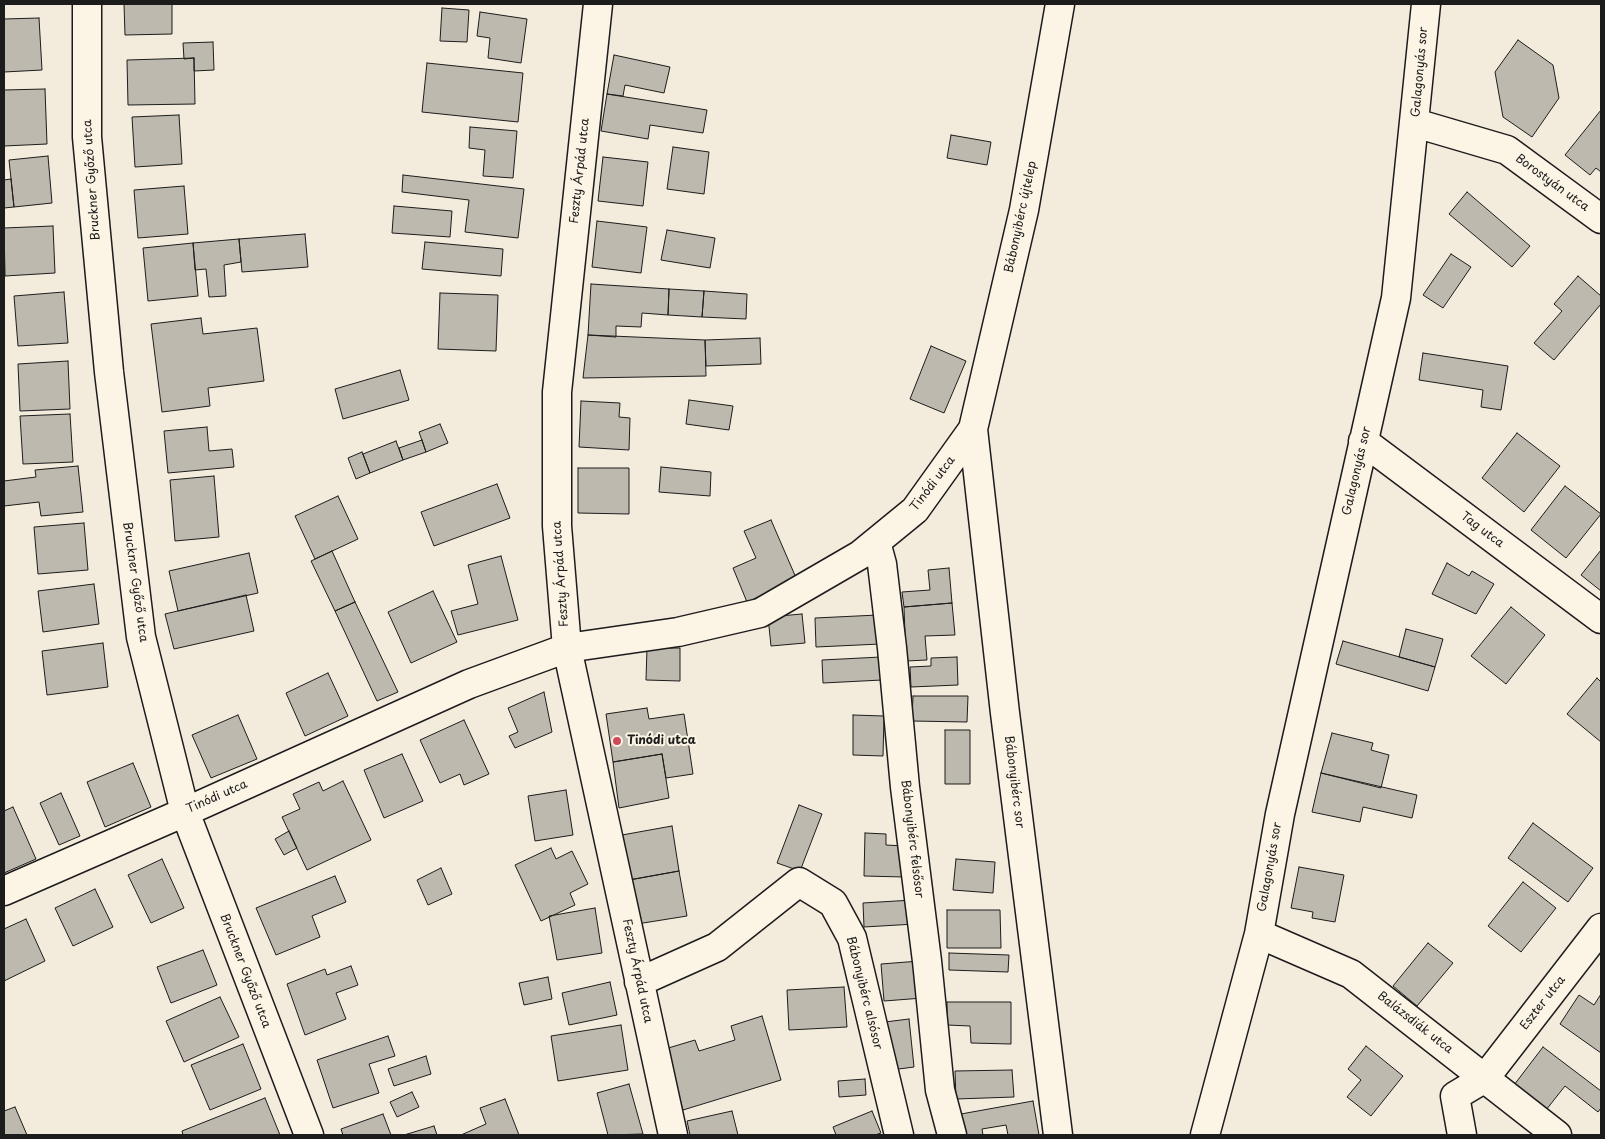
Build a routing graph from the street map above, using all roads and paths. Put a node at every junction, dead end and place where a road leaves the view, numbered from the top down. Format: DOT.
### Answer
graph roads {
  1 [pos="87,4"];
  2 [pos="598,4"];
  3 [pos="1060,4"];
  4 [pos="1426,4"];
  5 [pos="1415,123"];
  6 [pos="1601,219"];
  7 [pos="973,429"];
  8 [pos="1363,441"];
  9 [pos="876,542"];
  10 [pos="1601,619"];
  11 [pos="567,648"];
  12 [pos="185,812"];
  13 [pos="4,891"];
  14 [pos="1601,928"];
  15 [pos="1259,934"];
  16 [pos="640,982"];
  17 [pos="1485,1078"];
  18 [pos="308,1135"];
  19 [pos="673,1135"];
  20 [pos="899,1135"];
  21 [pos="952,1135"];
  22 [pos="1058,1135"];
  23 [pos="1205,1135"];
  24 [pos="1462,1135"];
  25 [pos="1557,1135"];
  1 -- 12 [label="street, Bruckner Győző utca"];
  2 -- 11 [label="street, Feszty Árpád utca"];
  3 -- 7 [label="street, Bábonyibérc újtelep"];
  4 -- 5 [label="street, Galagonyás sor"];
  5 -- 6 [label="street, Borostyán utca"];
  5 -- 8 [label="street, Galagonyás sor"];
  7 -- 9 [label="street, Tinódi utca"];
  7 -- 22 [label="street, Bábonyibérc sor"];
  8 -- 10 [label="street, Tag utca"];
  8 -- 15 [label="street, Galagonyás sor"];
  9 -- 11 [label="street, Tinódi utca"];
  9 -- 21 [label="street, Bábonyibérc felsősor"];
  11 -- 12 [label="street, Tinódi utca"];
  11 -- 16 [label="street, Feszty Árpád utca"];
  12 -- 13 [label="street, Tinódi utca"];
  12 -- 18 [label="street, Bruckner Győző utca"];
  14 -- 17 [label="street, Eszter utca"];
  15 -- 17 [label="street, Balázsdiák utca"];
  15 -- 23 [label="street, Galagonyás sor"];
  16 -- 19 [label="street, Feszty Árpád utca"];
  16 -- 20 [label="street, Bábonyibérc alsósor"];
  17 -- 24 [label="street"];
  17 -- 25 [label="street, Balázsdiák utca"];
}
